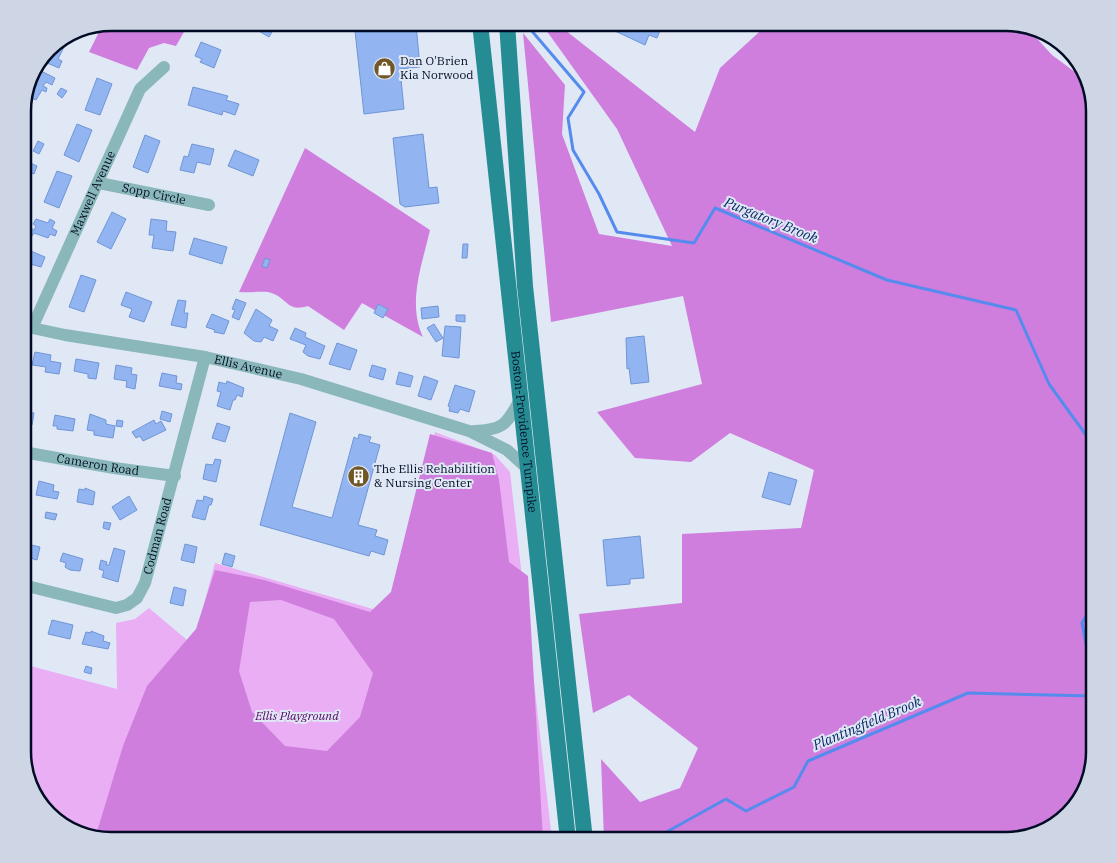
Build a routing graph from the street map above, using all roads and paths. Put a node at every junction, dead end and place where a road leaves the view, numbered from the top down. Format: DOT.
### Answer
graph roads {
  1 [pos="481,31"];
  2 [pos="507,31"];
  3 [pos="164,67"];
  4 [pos="99,183"];
  5 [pos="208,205"];
  6 [pos="31,319"];
  7 [pos="31,328"];
  8 [pos="205,357"];
  9 [pos="520,398"];
  10 [pos="469,431"];
  11 [pos="31,453"];
  12 [pos="528,469"];
  13 [pos="175,476"];
  14 [pos="31,587"];
  15 [pos="567,832"];
  16 [pos="584,832"];
  1 -- 9 [label="main road, Boston-Providence Turnpike"];
  2 -- 16 [label="main road, Boston-Providence Turnpike"];
  3 -- 4 [label="street, Maxwell Avenue"];
  4 -- 5 [label="street, Sopp Circle"];
  4 -- 6 [label="street, Maxwell Avenue"];
  7 -- 8 [label="street, Ellis Avenue"];
  8 -- 10 [label="street, Ellis Avenue"];
  8 -- 13 [label="street, Codman Road"];
  9 -- 10 [label="street, Ellis Avenue"];
  9 -- 12 [label="main road, Boston-Providence Turnpike"];
  10 -- 12 [label="street, Ellis Avenue"];
  11 -- 13 [label="street, Cameron Road"];
  12 -- 15 [label="main road, Boston-Providence Turnpike"];
  13 -- 14 [label="street, Codman Road"];
}
